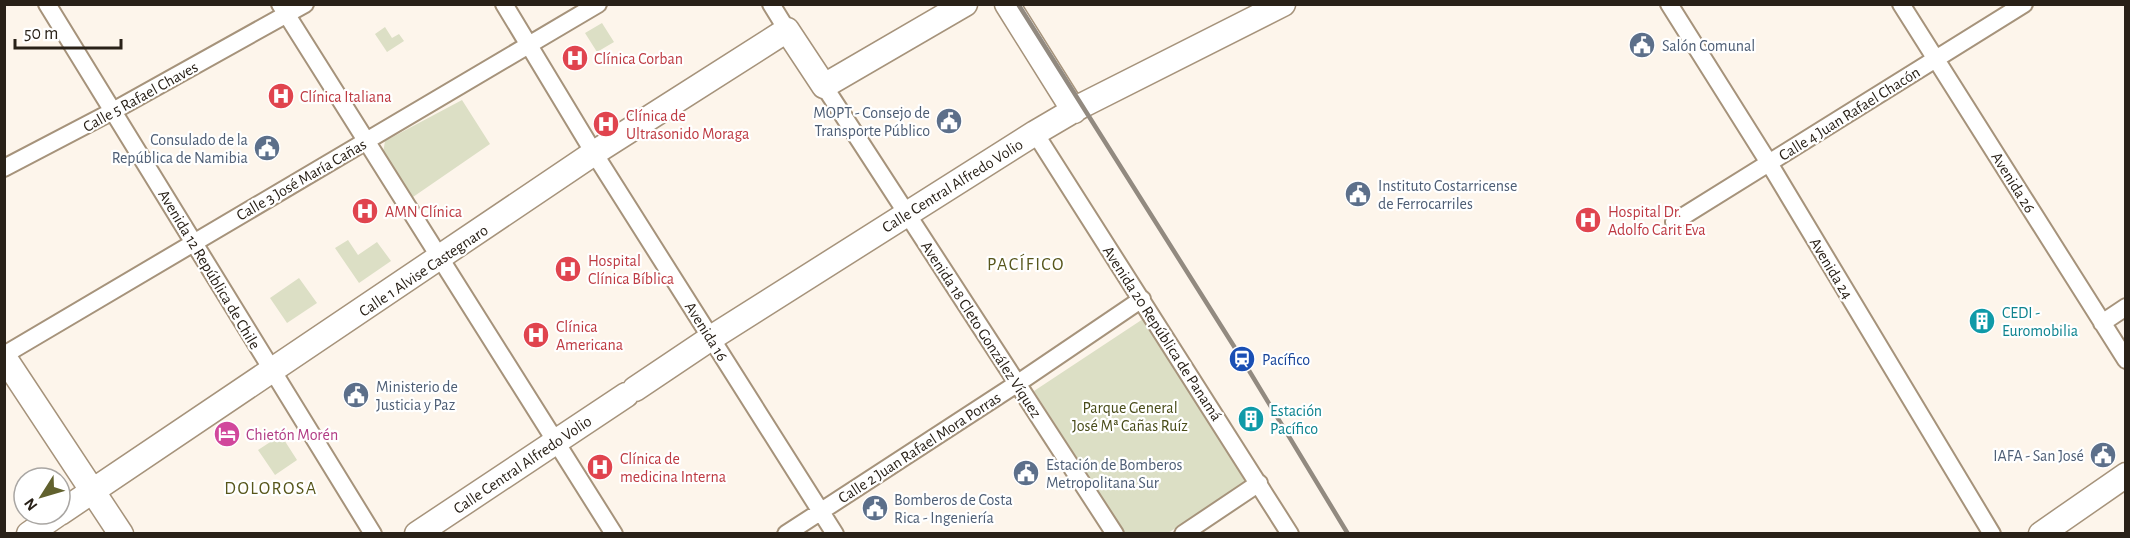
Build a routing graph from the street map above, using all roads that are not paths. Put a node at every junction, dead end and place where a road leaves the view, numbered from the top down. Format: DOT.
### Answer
graph roads {
  1 [pos="47,4"];
  2 [pos="305,4"];
  3 [pos="504,4"];
  4 [pos="598,4"];
  5 [pos="771,4"];
  6 [pos="965,4"];
  7 [pos="1007,4"];
  8 [pos="1283,4"];
  9 [pos="1669,4"];
  10 [pos="1901,4"];
  11 [pos="2024,4"];
  12 [pos="283,10"];
  13 [pos="787,30"];
  14 [pos="529,46"];
  15 [pos="1936,59"];
  16 [pos="824,86"];
  17 [pos="113,111"];
  18 [pos="1074,111"];
  19 [pos="1035,133"];
  20 [pos="366,141"];
  21 [pos="594,153"];
  22 [pos="1769,163"];
  23 [pos="4,168"];
  24 [pos="907,213"];
  25 [pos="1674,222"];
  26 [pos="194,241"];
  27 [pos="441,258"];
  28 [pos="1142,300"];
  29 [pos="2126,307"];
  30 [pos="2102,323"];
  31 [pos="711,338"];
  32 [pos="4,356"];
  33 [pos="2126,360"];
  34 [pos="272,370"];
  35 [pos="1018,383"];
  36 [pos="556,442"];
  37 [pos="2126,475"];
  38 [pos="1259,483"];
  39 [pos="93,492"];
  40 [pos="72,505"];
  41 [pos="821,511"];
  42 [pos="121,534"];
  43 [pos="373,534"];
  44 [pos="417,534"];
  45 [pos="614,534"];
  46 [pos="786,534"];
  47 [pos="835,534"];
  48 [pos="1115,534"];
  49 [pos="1183,534"];
  50 [pos="1290,534"];
  51 [pos="1992,534"];
  52 [pos="2041,534"];
  1 -- 17 [label="street, Avenida 12 República de Chile"];
  2 -- 12 [label="street, Calle 5 Rafael Chaves"];
  3 -- 14 [label="street, Avenida 16"];
  4 -- 14 [label="street, Calle 3 José María Cañas"];
  5 -- 13 [label="street, Avenida 18 Cleto González Víquez"];
  6 -- 16 [label="street"];
  7 -- 18 [label="street"];
  8 -- 18 [label="street, Calle Central Alfredo Volio"];
  9 -- 22 [label="street, Avenida 24"];
  10 -- 15 [label="street, Avenida 26"];
  11 -- 15 [label="street, Calle 4 Juan Rafael Chacón"];
  12 -- 17 [label="street, Calle 5 Rafael Chaves"];
  12 -- 20 [label="street"];
  13 -- 16 [label="street, Avenida 18 Cleto González Víquez"];
  13 -- 21 [label="street, Calle 1 Alvise Castegnaro"];
  14 -- 20 [label="street, Calle 3 José María Cañas"];
  14 -- 21 [label="street, Avenida 16"];
  15 -- 22 [label="street, Calle 4 Juan Rafael Chacón"];
  15 -- 30 [label="street, Avenida 26"];
  16 -- 24 [label="street, Avenida 18 Cleto González Víquez"];
  17 -- 23 [label="street, Calle 5 Rafael Chaves"];
  17 -- 26 [label="street, Avenida 12 República de Chile"];
  18 -- 19 [label="street, Calle Central Alfredo Volio"];
  19 -- 24 [label="street, Calle Central Alfredo Volio"];
  19 -- 28 [label="street, Avenida 20 República de Panamá"];
  20 -- 26 [label="street, Calle 3 José María Cañas"];
  20 -- 27 [label="street"];
  21 -- 27 [label="street, Calle 1 Alvise Castegnaro"];
  21 -- 31 [label="street, Avenida 16"];
  22 -- 25 [label="street, Calle 4 Juan Rafael Chacón"];
  22 -- 51 [label="street, Avenida 24"];
  24 -- 31 [label="street, Calle Central Alfredo Volio"];
  24 -- 35 [label="street, Avenida 18 Cleto González Víquez"];
  26 -- 32 [label="street, Calle 3 José María Cañas"];
  26 -- 34 [label="street, Avenida 12 República de Chile"];
  27 -- 34 [label="street, Calle 1 Alvise Castegnaro"];
  27 -- 36 [label="street"];
  28 -- 35 [label="street, Calle 2 Juan Rafael Mora Porras"];
  28 -- 38 [label="street, Avenida 20 República de Panamá"];
  29 -- 30 [label="street"];
  30 -- 33 [label="street, Avenida 26"];
  31 -- 36 [label="street, Calle Central Alfredo Volio"];
  31 -- 41 [label="street, Avenida 16"];
  32 -- 39 [label="street"];
  34 -- 39 [label="street, Calle 1 Alvise Castegnaro"];
  34 -- 43 [label="street, Avenida 12 República de Chile"];
  35 -- 41 [label="street, Calle 2 Juan Rafael Mora Porras"];
  35 -- 48 [label="street, Avenida 18 Cleto González Víquez"];
  36 -- 44 [label="street, Calle Central Alfredo Volio"];
  36 -- 45 [label="street"];
  37 -- 52 [label="street"];
  38 -- 49 [label="street"];
  38 -- 50 [label="street, Avenida 20 República de Panamá"];
  39 -- 40 [label="street, Calle 1 Alvise Castegnaro"];
  39 -- 42 [label="street"];
  41 -- 46 [label="street, Calle 2 Juan Rafael Mora Porras"];
  41 -- 47 [label="street, Avenida 16"];
}
